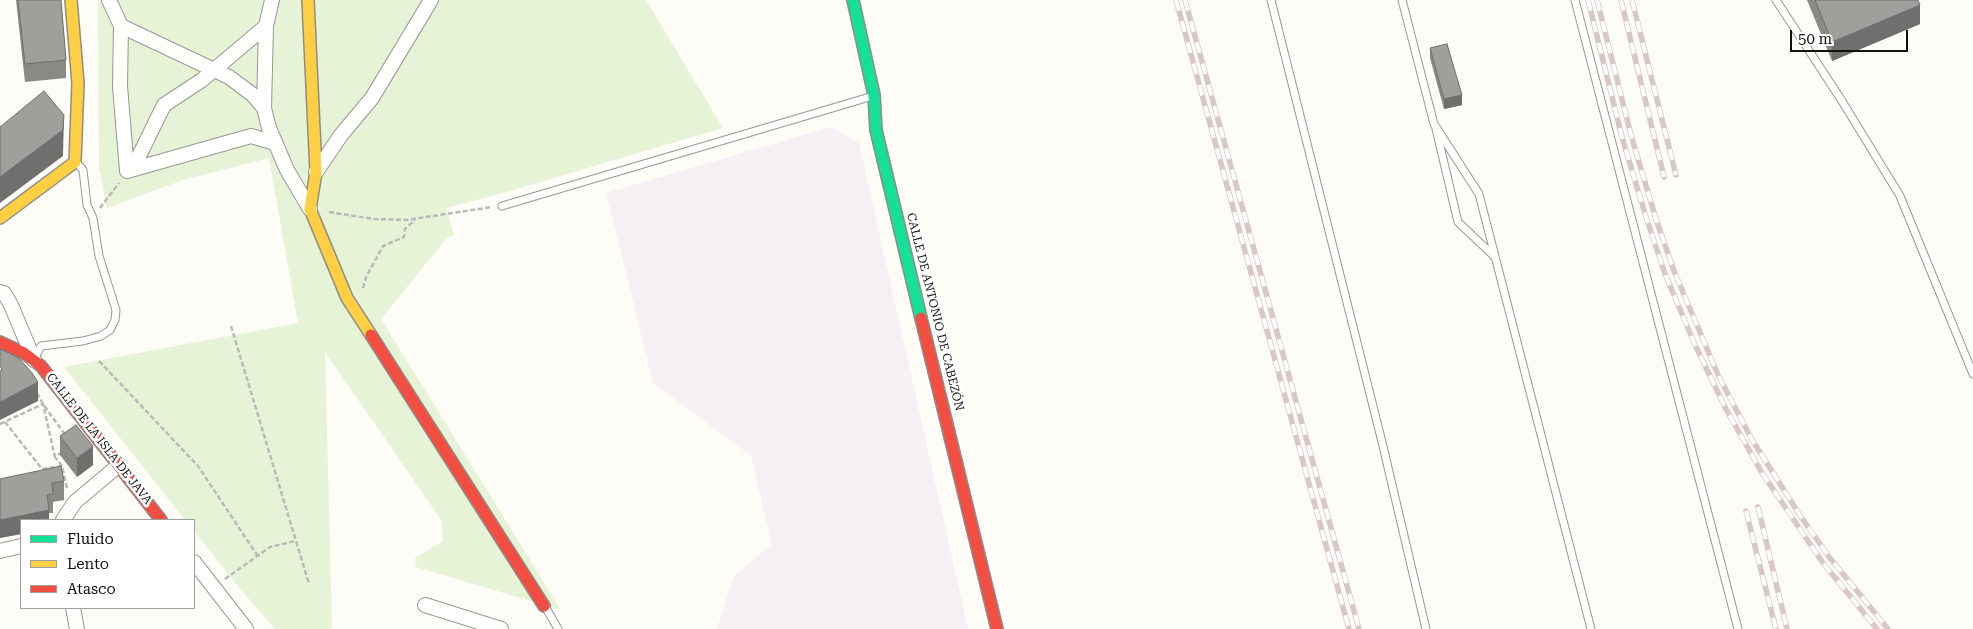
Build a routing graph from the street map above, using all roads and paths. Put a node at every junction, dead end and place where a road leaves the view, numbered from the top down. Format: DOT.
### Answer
graph roads {
  1 [pos="71,0"];
  2 [pos="110,0"];
  3 [pos="272,0"];
  4 [pos="308,0"];
  5 [pos="431,0"];
  6 [pos="853,0"];
  7 [pos="1271,0"];
  8 [pos="1402,0"];
  9 [pos="1575,0"];
  10 [pos="1776,0"];
  11 [pos="120,26"];
  12 [pos="266,26"];
  13 [pos="213,70"];
  14 [pos="874,95"];
  15 [pos="264,108"];
  16 [pos="1434,124"];
  17 [pos="275,143"];
  18 [pos="76,162"];
  19 [pos="127,171"];
  20 [pos="316,172"];
  21 [pos="502,206"];
  22 [pos="310,208"];
  23 [pos="0,218"];
  24 [pos="93,218"];
  25 [pos="417,219"];
  26 [pos="1496,257"];
  27 [pos="0,292"];
  28 [pos="347,298"];
  29 [pos="231,326"];
  30 [pos="0,342"];
  31 [pos="34,360"];
  32 [pos="99,360"];
  33 [pos="1973,374"];
  34 [pos="35,390"];
  35 [pos="43,404"];
  36 [pos="5,422"];
  37 [pos="0,424"];
  38 [pos="66,436"];
  39 [pos="67,448"];
  40 [pos="56,457"];
  41 [pos="119,465"];
  42 [pos="62,466"];
  43 [pos="68,490"];
  44 [pos="64,519"];
  45 [pos="161,519"];
  46 [pos="295,541"];
  47 [pos="20,546"];
  48 [pos="0,551"];
  49 [pos="257,555"];
  50 [pos="195,563"];
  51 [pos="225,579"];
  52 [pos="308,584"];
  53 [pos="425,605"];
  54 [pos="544,606"];
  55 [pos="73,609"];
  56 [pos="77,629"];
  57 [pos="246,629"];
  58 [pos="501,629"];
  59 [pos="558,629"];
  60 [pos="998,629"];
  61 [pos="1426,629"];
  62 [pos="1591,629"];
  63 [pos="1738,629"];
  1 -- 18 [label="street"];
  2 -- 11 [label="street"];
  3 -- 12 [label="street"];
  4 -- 20 [label="street"];
  5 -- 20 [label="street"];
  6 -- 14 [label="street, CALLE DE ANTONIO DE CABEZÓN"];
  7 -- 61 [label="lane"];
  8 -- 16 [label="lane"];
  9 -- 63 [label="lane"];
  10 -- 33 [label="lane"];
  11 -- 13 [label="street"];
  11 -- 19 [label="street"];
  12 -- 13 [label="street"];
  12 -- 15 [label="street"];
  13 -- 15 [label="street"];
  13 -- 19 [label="street"];
  14 -- 21 [label="lane"];
  14 -- 60 [label="street, CALLE DE ANTONIO DE CABEZÓN"];
  15 -- 17 [label="street"];
  16 -- 26 [label="lane"];
  16 -- 26 [label="lane"];
  17 -- 19 [label="street"];
  17 -- 22 [label="street"];
  18 -- 23 [label="street"];
  18 -- 24 [label="lane"];
  19 -- 24 [label="path"];
  20 -- 22 [label="street"];
  21 -- 25 [label="path"];
  22 -- 25 [label="path"];
  22 -- 28 [label="street"];
  24 -- 31 [label="lane"];
  25 -- 28 [label="path"];
  26 -- 62 [label="lane"];
  27 -- 31 [label="street, CALLE DE LA ISLA DE JAVA"];
  28 -- 54 [label="street"];
  29 -- 46 [label="path"];
  30 -- 31 [label="street, CALLE DE LA ISLA DE JAVA"];
  31 -- 41 [label="street, CALLE DE LA ISLA DE JAVA"];
  32 -- 49 [label="path"];
  34 -- 35 [label="path"];
  35 -- 36 [label="path"];
  35 -- 38 [label="path"];
  35 -- 40 [label="path"];
  36 -- 37 [label="path"];
  36 -- 42 [label="path"];
  39 -- 40 [label="path"];
  40 -- 42 [label="path"];
  41 -- 44 [label="street"];
  41 -- 45 [label="street, CALLE DE LA ISLA DE JAVA"];
  42 -- 43 [label="path"];
  46 -- 49 [label="path"];
  46 -- 52 [label="path"];
  47 -- 48 [label="street"];
  49 -- 51 [label="path"];
  50 -- 57 [label="street"];
  53 -- 58 [label="street"];
  54 -- 59 [label="lane"];
  55 -- 56 [label="street"];
}
